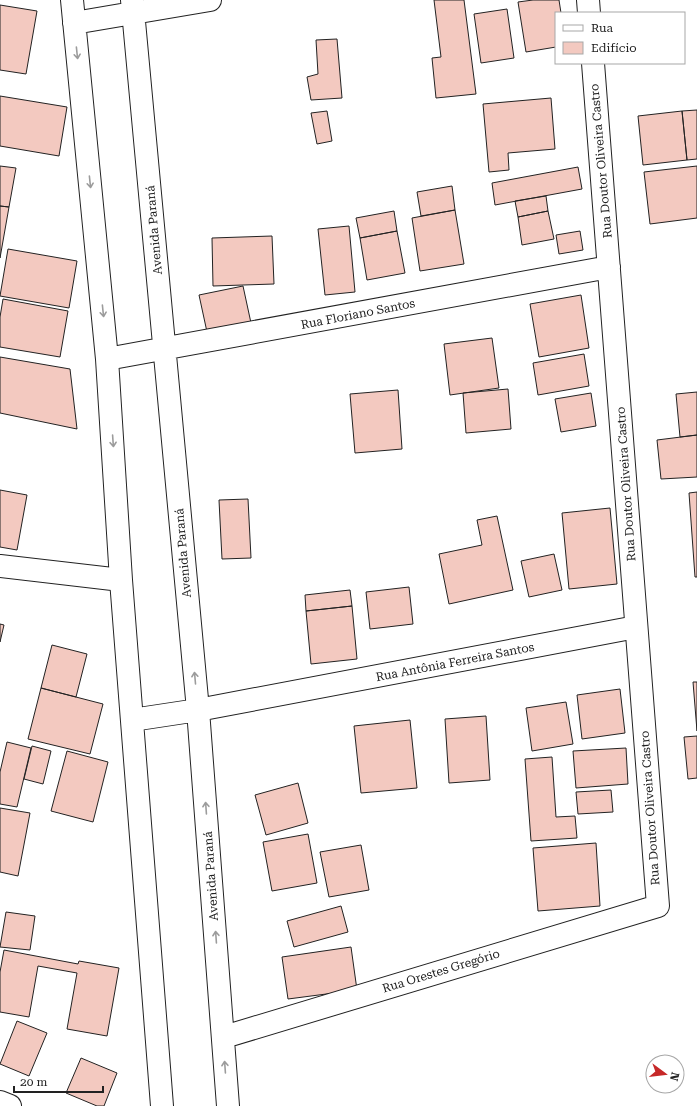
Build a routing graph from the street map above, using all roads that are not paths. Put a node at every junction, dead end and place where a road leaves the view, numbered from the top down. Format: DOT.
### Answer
graph roads {
  1 [pos="72,0"];
  2 [pos="210,0"];
  3 [pos="588,0"];
  4 [pos="133,6"];
  5 [pos="589,12"];
  6 [pos="74,23"];
  7 [pos="593,64"];
  8 [pos="609,267"];
  9 [pos="165,350"];
  10 [pos="107,359"];
  11 [pos="0,566"];
  12 [pos="121,580"];
  13 [pos="636,627"];
  14 [pos="198,710"];
  15 [pos="132,720"];
  16 [pos="658,906"];
  17 [pos="224,1037"];
  18 [pos="0,1102"];
  19 [pos="10,1106"];
  20 [pos="162,1106"];
  21 [pos="228,1106"];
  1 -- 6 [label="street"];
  2 -- 4 [label="street"];
  3 -- 5 [label="street"];
  4 -- 6 [label="street"];
  4 -- 9 [label="street, Avenida Paraná"];
  6 -- 10 [label="street, one-way"];
  7 -- 8 [label="street, Rua Doutor Oliveira Castro"];
  8 -- 9 [label="street, Rua Floriano Santos"];
  8 -- 13 [label="street, Rua Doutor Oliveira Castro"];
  9 -- 10 [label="street, Rua Floriano Santos"];
  14 -- 9 [label="street, Avenida Paraná, one-way"];
  10 -- 12 [label="street, one-way"];
  11 -- 12 [label="street"];
  12 -- 15 [label="street"];
  13 -- 14 [label="street, Rua Antônia Ferreira Santos"];
  13 -- 16 [label="street, Rua Doutor Oliveira Castro"];
  14 -- 15 [label="street, Rua Antônia Ferreira Santos"];
  17 -- 14 [label="street, Avenida Paraná, one-way"];
  15 -- 20 [label="street"];
  16 -- 17 [label="street, Rua Orestes Gregório"];
  21 -- 17 [label="street, Avenida Paraná, one-way"];
  18 -- 19 [label="street"];
}
